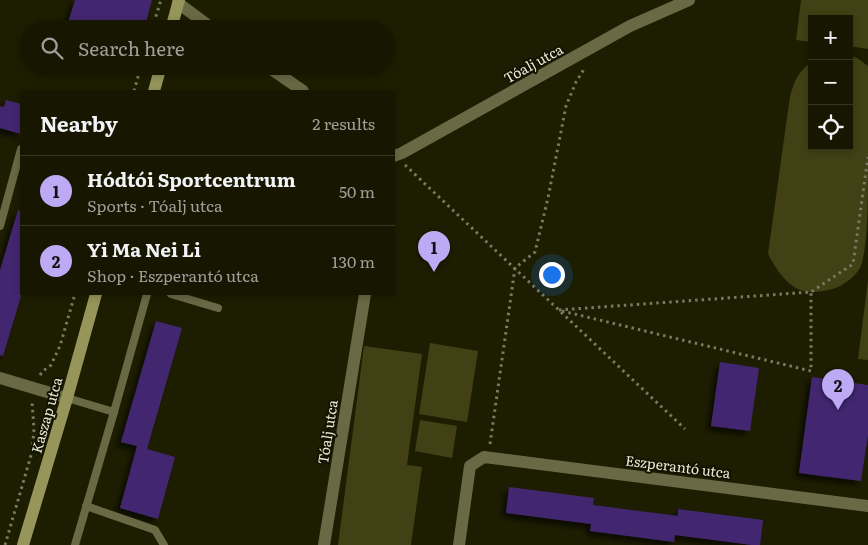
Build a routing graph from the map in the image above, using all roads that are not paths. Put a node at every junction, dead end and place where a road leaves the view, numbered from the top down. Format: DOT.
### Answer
graph roads {
  1 [pos="689,0"];
  2 [pos="179,2"];
  3 [pos="174,20"];
  4 [pos="202,20"];
  5 [pos="158,75"];
  6 [pos="280,75"];
  7 [pos="154,90"];
  8 [pos="302,90"];
  9 [pos="20,153"];
  10 [pos="395,155"];
  11 [pos="0,226"];
  12 [pos="96,295"];
  13 [pos="147,295"];
  14 [pos="174,295"];
  15 [pos="365,295"];
  16 [pos="218,308"];
  17 [pos="0,378"];
  18 [pos="67,398"];
  19 [pos="114,412"];
  20 [pos="86,506"];
  21 [pos="868,506"];
  22 [pos="23,545"];
  23 [pos="75,545"];
  24 [pos="164,545"];
  25 [pos="324,545"];
  26 [pos="459,545"];
  1 -- 10 [label="street, Tóalj utca"];
  2 -- 3 [label="street"];
  2 -- 4 [label="street"];
  5 -- 7 [label="street"];
  6 -- 8 [label="street"];
  9 -- 11 [label="lane"];
  12 -- 18 [label="street, Kaszap utca"];
  13 -- 19 [label="lane"];
  14 -- 16 [label="lane"];
  15 -- 25 [label="street, Tóalj utca"];
  17 -- 18 [label="street"];
  18 -- 19 [label="lane"];
  18 -- 22 [label="street, Kaszap utca"];
  19 -- 20 [label="lane"];
  20 -- 23 [label="lane"];
  20 -- 24 [label="lane"];
  21 -- 26 [label="street, Eszperantó utca"];
}
